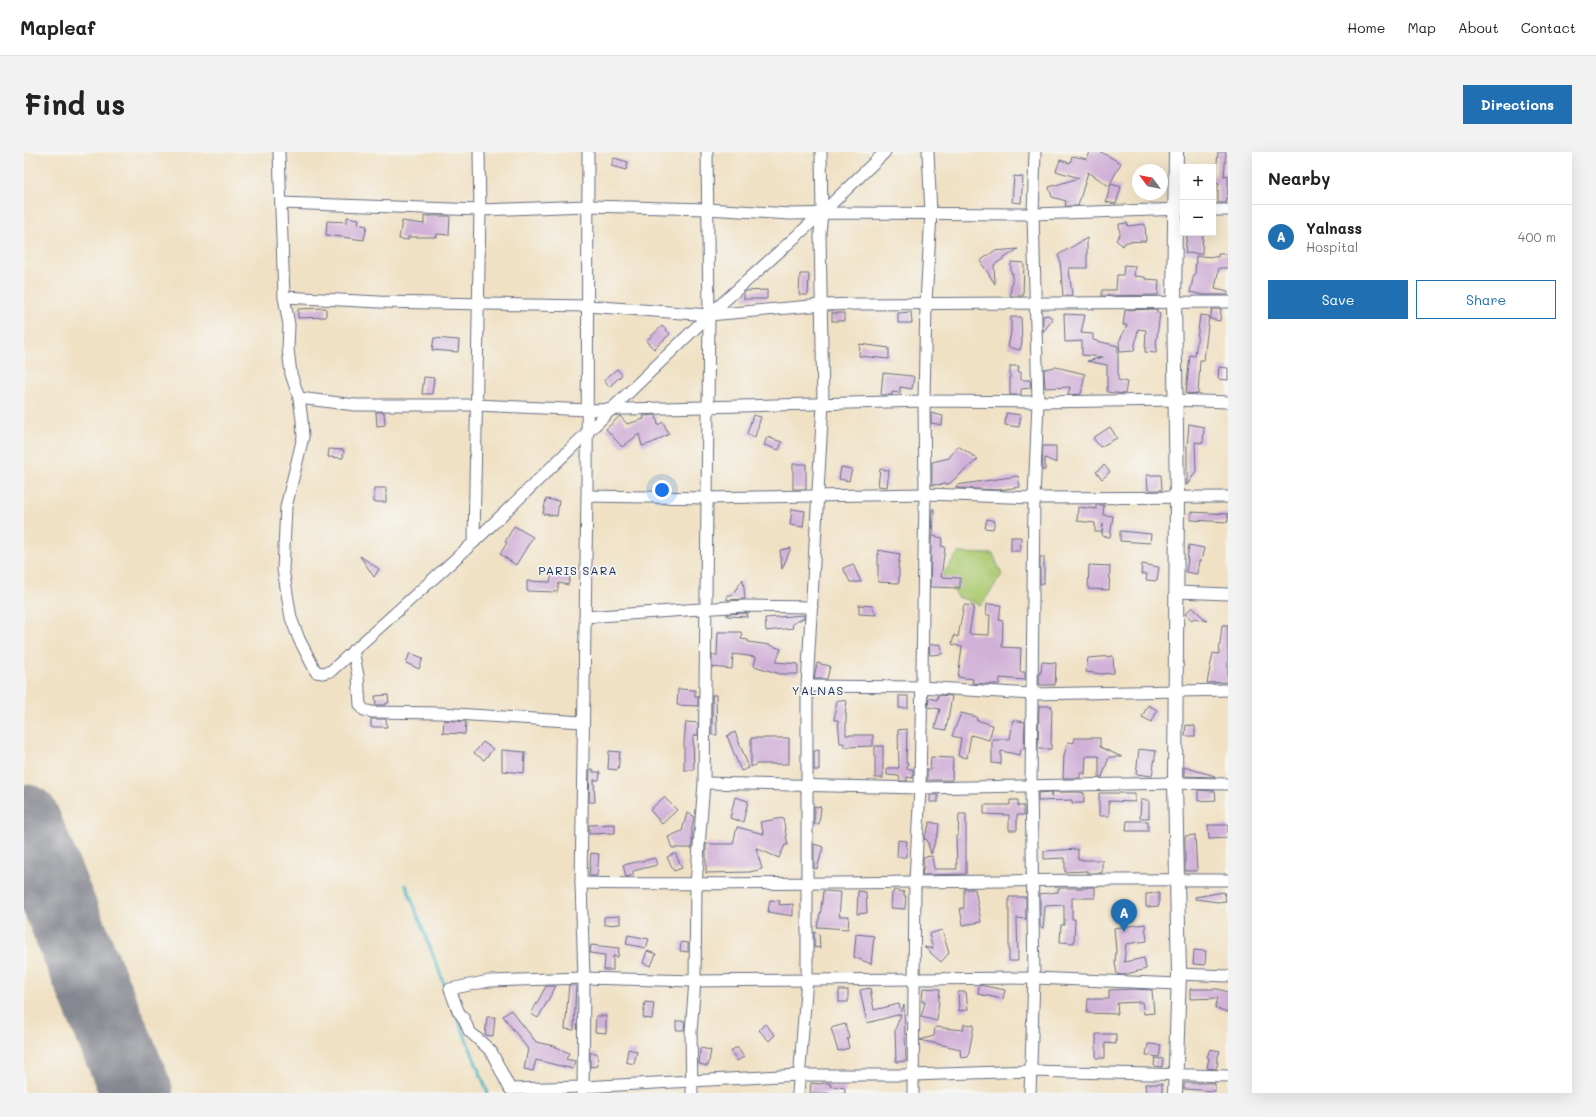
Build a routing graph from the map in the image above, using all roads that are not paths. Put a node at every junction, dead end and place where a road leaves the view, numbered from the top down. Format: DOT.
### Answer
graph roads {
  1 [pos="280,152"];
  2 [pos="479,152"];
  3 [pos="588,152"];
  4 [pos="707,152"];
  5 [pos="821,152"];
  6 [pos="885,152"];
  7 [pos="928,152"];
  8 [pos="1035,152"];
  9 [pos="1176,152"];
  10 [pos="281,203"];
  11 [pos="588,206"];
  12 [pos="707,209"];
  13 [pos="1179,209"];
  14 [pos="480,210"];
  15 [pos="1216,210"];
  16 [pos="1228,210"];
  17 [pos="931,213"];
  18 [pos="822,214"];
  19 [pos="1033,214"];
  20 [pos="284,297"];
  21 [pos="1174,302"];
  22 [pos="1228,302"];
  23 [pos="1036,303"];
  24 [pos="926,304"];
  25 [pos="478,305"];
  26 [pos="822,305"];
  27 [pos="587,306"];
  28 [pos="709,315"];
  29 [pos="299,398"];
  30 [pos="1175,400"];
  31 [pos="924,401"];
  32 [pos="1038,402"];
  33 [pos="1228,402"];
  34 [pos="823,403"];
  35 [pos="476,405"];
  36 [pos="707,407"];
  37 [pos="588,410"];
  38 [pos="612,410"];
  39 [pos="587,433"];
  40 [pos="925,494"];
  41 [pos="587,496"];
  42 [pos="819,496"];
  43 [pos="1177,497"];
  44 [pos="1228,497"];
  45 [pos="707,498"];
  46 [pos="1034,498"];
  47 [pos="474,542"];
  48 [pos="1177,592"];
  49 [pos="1228,594"];
  50 [pos="812,607"];
  51 [pos="706,608"];
  52 [pos="585,617"];
  53 [pos="353,650"];
  54 [pos="807,686"];
  55 [pos="921,687"];
  56 [pos="1176,690"];
  57 [pos="1228,690"];
  58 [pos="1032,694"];
  59 [pos="583,722"];
  60 [pos="704,783"];
  61 [pos="1175,783"];
  62 [pos="1228,784"];
  63 [pos="1031,785"];
  64 [pos="808,786"];
  65 [pos="920,788"];
  66 [pos="1177,880"];
  67 [pos="1228,880"];
  68 [pos="915,881"];
  69 [pos="1032,881"];
  70 [pos="808,882"];
  71 [pos="581,883"];
  72 [pos="696,884"];
  73 [pos="1228,976"];
  74 [pos="584,978"];
  75 [pos="1034,978"];
  76 [pos="807,979"];
  77 [pos="1179,979"];
  78 [pos="915,980"];
  79 [pos="695,981"];
  80 [pos="1031,1070"];
  81 [pos="1176,1074"];
  82 [pos="799,1075"];
  83 [pos="913,1075"];
  84 [pos="1228,1076"];
  85 [pos="692,1081"];
  86 [pos="583,1090"];
  87 [pos="692,1093"];
  88 [pos="798,1093"];
  89 [pos="913,1093"];
  90 [pos="1030,1093"];
  91 [pos="1175,1093"];
  1 -- 10 [label="street"];
  2 -- 14 [label="street"];
  3 -- 11 [label="street"];
  4 -- 12 [label="street"];
  5 -- 18 [label="street"];
  6 -- 18 [label="street"];
  7 -- 17 [label="street"];
  8 -- 19 [label="street"];
  9 -- 13 [label="street"];
  10 -- 14 [label="street"];
  10 -- 20 [label="street"];
  11 -- 12 [label="street"];
  11 -- 14 [label="street"];
  11 -- 27 [label="street"];
  12 -- 18 [label="street"];
  12 -- 28 [label="street"];
  13 -- 19 [label="street"];
  13 -- 21 [label="street"];
  14 -- 25 [label="street"];
  15 -- 16 [label="street"];
  17 -- 18 [label="street"];
  17 -- 19 [label="street"];
  17 -- 24 [label="street"];
  18 -- 26 [label="street"];
  18 -- 28 [label="street"];
  19 -- 23 [label="street"];
  20 -- 25 [label="street"];
  20 -- 29 [label="street"];
  21 -- 22 [label="street"];
  21 -- 23 [label="street"];
  21 -- 30 [label="street"];
  23 -- 24 [label="street"];
  23 -- 32 [label="street"];
  24 -- 26 [label="street"];
  24 -- 31 [label="street"];
  25 -- 27 [label="street"];
  25 -- 35 [label="street"];
  26 -- 28 [label="street"];
  26 -- 34 [label="street"];
  27 -- 28 [label="street"];
  27 -- 37 [label="street"];
  28 -- 36 [label="street"];
  28 -- 38 [label="street"];
  29 -- 35 [label="street"];
  29 -- 53 [label="street"];
  30 -- 32 [label="street"];
  30 -- 33 [label="street"];
  30 -- 43 [label="street"];
  31 -- 32 [label="street"];
  31 -- 34 [label="street"];
  31 -- 40 [label="street"];
  32 -- 46 [label="street"];
  34 -- 36 [label="street"];
  34 -- 42 [label="street"];
  35 -- 37 [label="street"];
  35 -- 47 [label="street"];
  36 -- 38 [label="street"];
  36 -- 45 [label="street"];
  37 -- 38 [label="street"];
  37 -- 39 [label="street"];
  38 -- 39 [label="street"];
  39 -- 41 [label="street"];
  39 -- 47 [label="street"];
  40 -- 42 [label="street"];
  40 -- 46 [label="street"];
  40 -- 55 [label="street"];
  41 -- 45 [label="street"];
  41 -- 52 [label="street"];
  42 -- 45 [label="street"];
  42 -- 50 [label="street"];
  43 -- 44 [label="street"];
  43 -- 46 [label="street"];
  43 -- 48 [label="street"];
  45 -- 51 [label="street"];
  46 -- 58 [label="street"];
  47 -- 53 [label="street"];
  48 -- 49 [label="street"];
  48 -- 56 [label="street"];
  50 -- 51 [label="street"];
  50 -- 54 [label="street"];
  51 -- 52 [label="street"];
  51 -- 60 [label="street"];
  52 -- 59 [label="street"];
  53 -- 59 [label="street"];
  54 -- 55 [label="street"];
  54 -- 64 [label="street"];
  55 -- 58 [label="street"];
  55 -- 65 [label="street"];
  56 -- 57 [label="street"];
  56 -- 58 [label="street"];
  56 -- 61 [label="street"];
  58 -- 63 [label="street"];
  59 -- 71 [label="street"];
  60 -- 64 [label="street"];
  60 -- 72 [label="street"];
  61 -- 62 [label="street"];
  61 -- 63 [label="street"];
  61 -- 66 [label="street"];
  63 -- 65 [label="street"];
  63 -- 69 [label="street"];
  64 -- 65 [label="street"];
  64 -- 70 [label="street"];
  65 -- 68 [label="street"];
  66 -- 67 [label="street"];
  66 -- 69 [label="street"];
  66 -- 77 [label="street"];
  68 -- 69 [label="street"];
  68 -- 70 [label="street"];
  68 -- 78 [label="street"];
  69 -- 75 [label="street"];
  70 -- 72 [label="street"];
  70 -- 76 [label="street"];
  71 -- 72 [label="street"];
  71 -- 74 [label="street"];
  72 -- 79 [label="street"];
  73 -- 77 [label="street"];
  74 -- 79 [label="street"];
  74 -- 86 [label="street"];
  74 -- 86 [label="street"];
  75 -- 77 [label="street"];
  75 -- 78 [label="street"];
  75 -- 80 [label="street"];
  76 -- 78 [label="street"];
  76 -- 79 [label="street"];
  76 -- 82 [label="street"];
  77 -- 81 [label="street"];
  78 -- 83 [label="street"];
  79 -- 85 [label="street"];
  80 -- 81 [label="street"];
  80 -- 83 [label="street"];
  80 -- 90 [label="street"];
  81 -- 84 [label="street"];
  81 -- 91 [label="street"];
  82 -- 83 [label="street"];
  82 -- 85 [label="street"];
  82 -- 88 [label="street"];
  83 -- 89 [label="street"];
  85 -- 86 [label="street"];
  85 -- 87 [label="street"];
}
